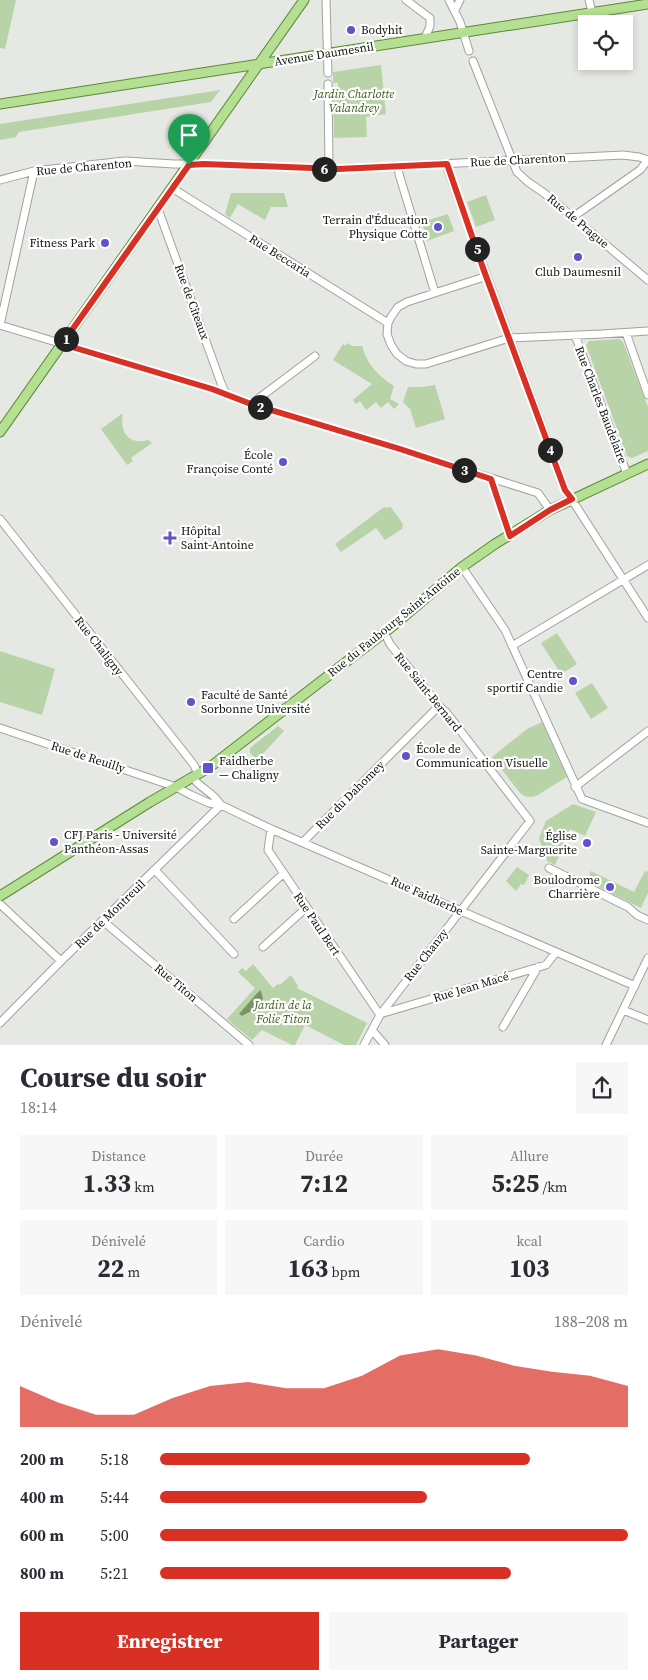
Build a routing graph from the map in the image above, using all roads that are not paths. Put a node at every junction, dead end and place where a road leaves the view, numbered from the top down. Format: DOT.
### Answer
graph roads {
  1 [pos="304,0"];
  2 [pos="326,0"];
  3 [pos="406,0"];
  4 [pos="449,0"];
  5 [pos="460,0"];
  6 [pos="589,0"];
  7 [pos="648,4"];
  8 [pos="455,10"];
  9 [pos="592,12"];
  10 [pos="464,32"];
  11 [pos="425,38"];
  12 [pos="469,51"];
  13 [pos="328,53"];
  14 [pos="473,61"];
  15 [pos="260,64"];
  16 [pos="328,73"];
  17 [pos="328,84"];
  18 [pos="0,104"];
  19 [pos="511,160"];
  20 [pos="648,160"];
  21 [pos="447,164"];
  22 [pos="189,165"];
  23 [pos="398,166"];
  24 [pos="329,169"];
  25 [pos="645,169"];
  26 [pos="34,171"];
  27 [pos="0,180"];
  28 [pos="172,188"];
  29 [pos="158,209"];
  30 [pos="573,217"];
  31 [pos="486,275"];
  32 [pos="648,280"];
  33 [pos="435,293"];
  34 [pos="388,323"];
  35 [pos="0,325"];
  36 [pos="648,330"];
  37 [pos="626,333"];
  38 [pos="575,335"];
  39 [pos="509,338"];
  40 [pos="62,344"];
  41 [pos="315,356"];
  42 [pos="226,394"];
  43 [pos="648,395"];
  44 [pos="251,404"];
  45 [pos="0,432"];
  46 [pos="648,464"];
  47 [pos="627,474"];
  48 [pos="491,479"];
  49 [pos="572,499"];
  50 [pos="550,510"];
  51 [pos="0,519"];
  52 [pos="510,536"];
  53 [pos="648,565"];
  54 [pos="462,567"];
  55 [pos="624,581"];
  56 [pos="648,618"];
  57 [pos="384,632"];
  58 [pos="512,646"];
  59 [pos="439,706"];
  60 [pos="0,728"];
  61 [pos="648,731"];
  62 [pos="195,775"];
  63 [pos="176,787"];
  64 [pos="575,787"];
  65 [pos="221,805"];
  66 [pos="530,821"];
  67 [pos="648,823"];
  68 [pos="272,829"];
  69 [pos="303,842"];
  70 [pos="549,868"];
  71 [pos="155,870"];
  72 [pos="284,873"];
  73 [pos="0,896"];
  74 [pos="0,904"];
  75 [pos="306,908"];
  76 [pos="461,911"];
  77 [pos="234,919"];
  78 [pos="648,920"];
  79 [pos="103,921"];
  80 [pos="263,947"];
  81 [pos="556,952"];
  82 [pos="234,954"];
  83 [pos="648,960"];
  84 [pos="61,961"];
  85 [pos="538,967"];
  86 [pos="635,986"];
  87 [pos="623,1010"];
  88 [pos="380,1014"];
  89 [pos="648,1020"];
  90 [pos="0,1024"];
  91 [pos="503,1026"];
  92 [pos="372,1030"];
  93 [pos="248,1045"];
  94 [pos="364,1045"];
  95 [pos="385,1045"];
  96 [pos="606,1045"];
  1 -- 15 [label="main road"];
  2 -- 13 [label="street"];
  3 -- 11 [label="street"];
  4 -- 8 [label="street"];
  5 -- 8 [label="street"];
  6 -- 9 [label="street"];
  7 -- 9 [label="main road, Avenue Daumesnil"];
  8 -- 10 [label="street"];
  9 -- 10 [label="main road, Avenue Daumesnil"];
  10 -- 11 [label="main road, Avenue Daumesnil"];
  10 -- 12 [label="street"];
  11 -- 13 [label="main road, Avenue Daumesnil"];
  13 -- 15 [label="main road, Avenue Daumesnil"];
  13 -- 16 [label="street"];
  14 -- 19 [label="street, Rue de Prague"];
  15 -- 18 [label="main road, Avenue Daumesnil"];
  15 -- 22 [label="main road"];
  17 -- 24 [label="street"];
  19 -- 20 [label="street, Rue de Charenton"];
  19 -- 21 [label="street, Rue de Charenton"];
  19 -- 30 [label="street, Rue de Prague"];
  20 -- 25 [label="street"];
  21 -- 23 [label="street, Rue de Charenton"];
  21 -- 31 [label="street"];
  22 -- 24 [label="street, Rue de Charenton"];
  22 -- 26 [label="street, Rue de Charenton"];
  22 -- 28 [label="main road"];
  23 -- 24 [label="street, Rue de Charenton"];
  23 -- 33 [label="street"];
  25 -- 30 [label="street"];
  26 -- 27 [label="street, Rue de Charenton"];
  26 -- 35 [label="street"];
  28 -- 29 [label="main road"];
  28 -- 34 [label="street, Rue Beccaria"];
  29 -- 40 [label="main road"];
  29 -- 42 [label="street, Rue de Cîteaux"];
  30 -- 32 [label="street, Rue de Prague"];
  31 -- 33 [label="street"];
  31 -- 39 [label="street"];
  33 -- 34 [label="street"];
  34 -- 39 [label="street"];
  35 -- 40 [label="street"];
  36 -- 37 [label="street"];
  37 -- 38 [label="street"];
  37 -- 43 [label="street"];
  38 -- 39 [label="street"];
  38 -- 47 [label="street, Rue Charles Baudelaire"];
  39 -- 49 [label="street"];
  40 -- 42 [label="street"];
  40 -- 45 [label="main road"];
  41 -- 44 [label="street"];
  42 -- 44 [label="street"];
  44 -- 48 [label="street"];
  46 -- 47 [label="main road, Rue du Faubourg Saint-Antoine"];
  47 -- 49 [label="main road, Rue du Faubourg Saint-Antoine"];
  48 -- 50 [label="street"];
  48 -- 52 [label="street"];
  49 -- 50 [label="main road, Rue du Faubourg Saint-Antoine"];
  49 -- 55 [label="street"];
  50 -- 52 [label="main road, Rue du Faubourg Saint-Antoine"];
  51 -- 62 [label="street, Rue Chaligny"];
  52 -- 54 [label="main road, Rue du Faubourg Saint-Antoine"];
  53 -- 55 [label="street"];
  54 -- 57 [label="main road, Rue du Faubourg Saint-Antoine"];
  54 -- 58 [label="street"];
  55 -- 56 [label="street"];
  55 -- 58 [label="street"];
  57 -- 59 [label="street, Rue Saint-Bernard"];
  57 -- 62 [label="main road, Rue du Faubourg Saint-Antoine"];
  58 -- 64 [label="street"];
  59 -- 66 [label="street, Rue Saint-Bernard"];
  59 -- 69 [label="street, Rue du Dahomey"];
  60 -- 63 [label="street, Rue de Reuilly"];
  61 -- 64 [label="street"];
  62 -- 63 [label="main road, Rue du Faubourg Saint-Antoine"];
  62 -- 65 [label="street, Rue Faidherbe"];
  63 -- 65 [label="street, Rue Faidherbe"];
  63 -- 73 [label="main road, Rue du Faubourg Saint-Antoine"];
  64 -- 67 [label="street"];
  65 -- 68 [label="street, Rue Faidherbe"];
  65 -- 71 [label="street, Rue de Montreuil"];
  66 -- 76 [label="street, Rue Chanzy"];
  68 -- 69 [label="street, Rue Faidherbe"];
  68 -- 72 [label="street, Rue Paul Bert"];
  69 -- 76 [label="street, Rue Faidherbe"];
  70 -- 78 [label="street"];
  71 -- 79 [label="street, Rue de Montreuil"];
  71 -- 82 [label="street"];
  72 -- 75 [label="street, Rue Paul Bert"];
  72 -- 77 [label="street"];
  74 -- 84 [label="street"];
  75 -- 80 [label="street"];
  75 -- 88 [label="street, Rue Paul Bert"];
  76 -- 81 [label="street, Rue Faidherbe"];
  76 -- 88 [label="street, Rue Chanzy"];
  79 -- 84 [label="street, Rue de Montreuil"];
  79 -- 93 [label="street, Rue Titon"];
  81 -- 85 [label="street, Rue Jean Macé"];
  81 -- 86 [label="street, Rue Faidherbe"];
  83 -- 86 [label="street"];
  84 -- 90 [label="street, Rue de Montreuil"];
  85 -- 88 [label="street, Rue Jean Macé"];
  85 -- 91 [label="street"];
  86 -- 87 [label="street"];
  87 -- 89 [label="street"];
  87 -- 96 [label="street"];
  88 -- 92 [label="street, Rue Chanzy"];
  92 -- 94 [label="street, Rue Chanzy"];
  92 -- 95 [label="street"];
}
